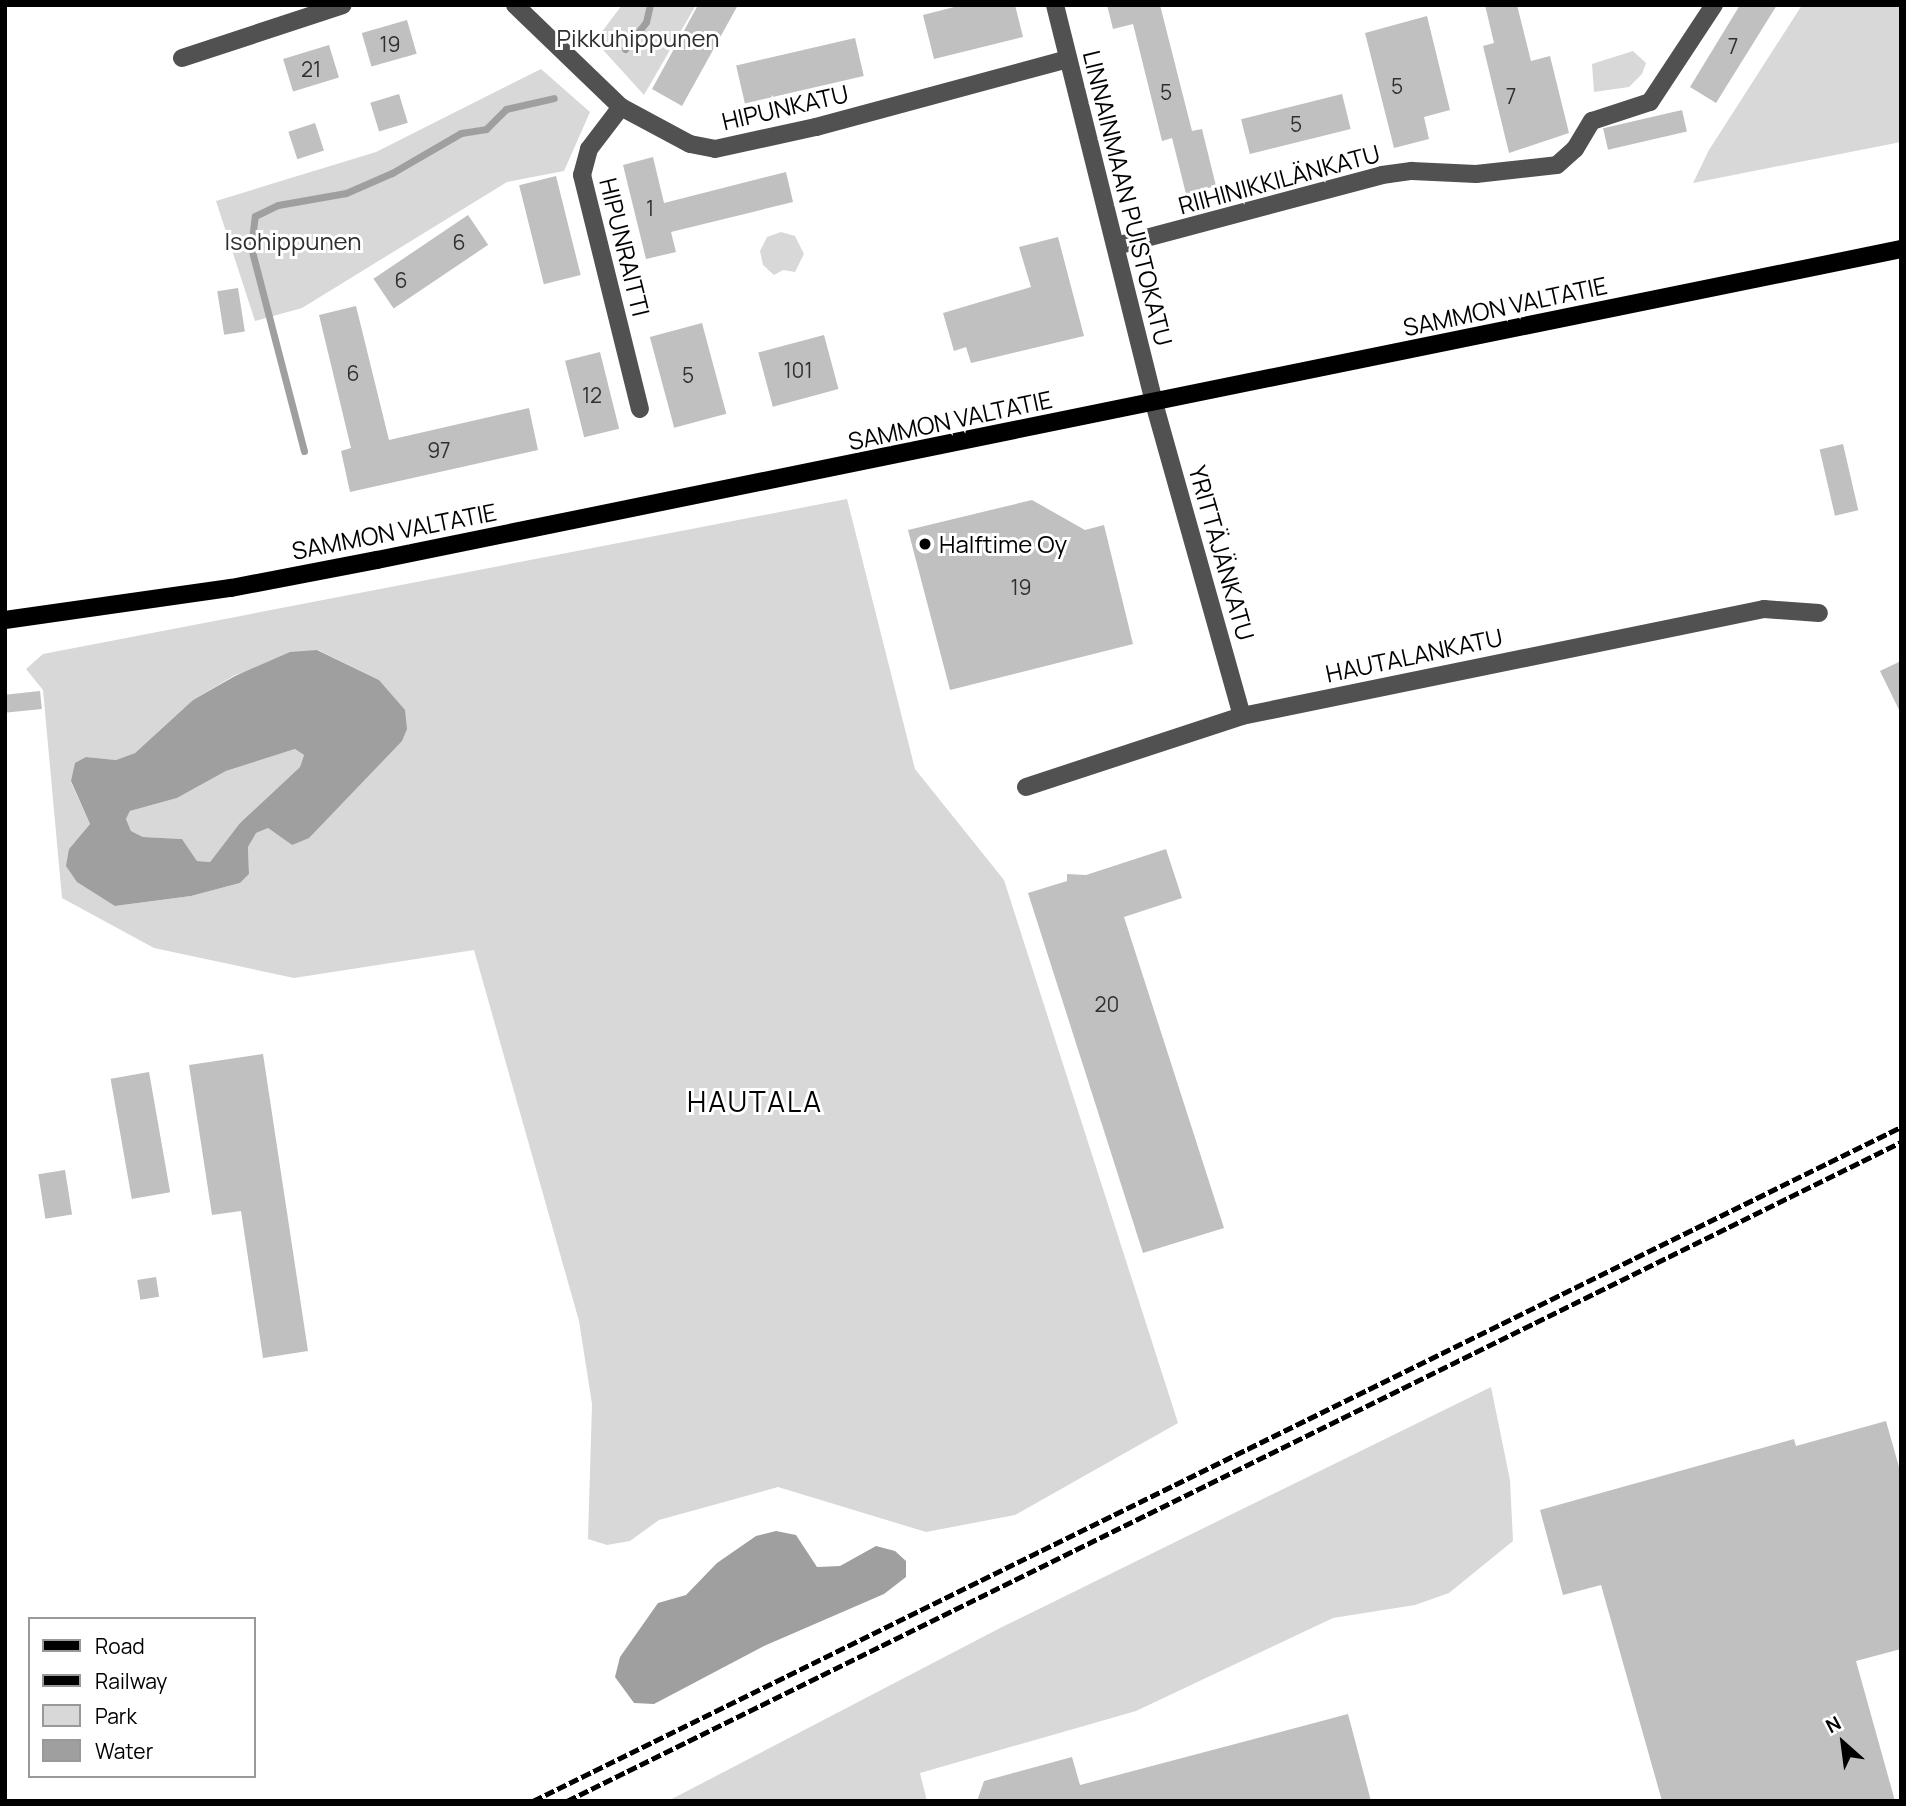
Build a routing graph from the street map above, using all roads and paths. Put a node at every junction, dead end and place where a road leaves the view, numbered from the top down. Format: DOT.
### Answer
graph roads {
  1 [pos="343,5"];
  2 [pos="515,5"];
  3 [pos="1055,5"];
  4 [pos="1714,5"];
  5 [pos="182,58"];
  6 [pos="1068,59"];
  7 [pos="621,107"];
  8 [pos="1116,246"];
  9 [pos="1901,249"];
  10 [pos="1154,403"];
  11 [pos="640,409"];
  12 [pos="1819,613"];
  13 [pos="5,620"];
  14 [pos="1242,716"];
  15 [pos="1026,787"];
  1 -- 5 [label="street"];
  2 -- 7 [label="street, HIPUNKATU"];
  3 -- 6 [label="street, LINNAINMAAN PUISTOKATU"];
  4 -- 8 [label="street, RIIHINIKKILÄNKATU"];
  6 -- 7 [label="street, HIPUNKATU"];
  6 -- 8 [label="street, LINNAINMAAN PUISTOKATU"];
  7 -- 11 [label="street, HIPUNRAITTI"];
  8 -- 10 [label="street, LINNAINMAAN PUISTOKATU"];
  9 -- 10 [label="main road, SAMMON VALTATIE"];
  10 -- 13 [label="main road, SAMMON VALTATIE"];
  10 -- 14 [label="street, YRITTÄJÄNKATU"];
  12 -- 14 [label="street, HAUTALANKATU"];
  14 -- 15 [label="street, HAUTALANKATU"];
}
